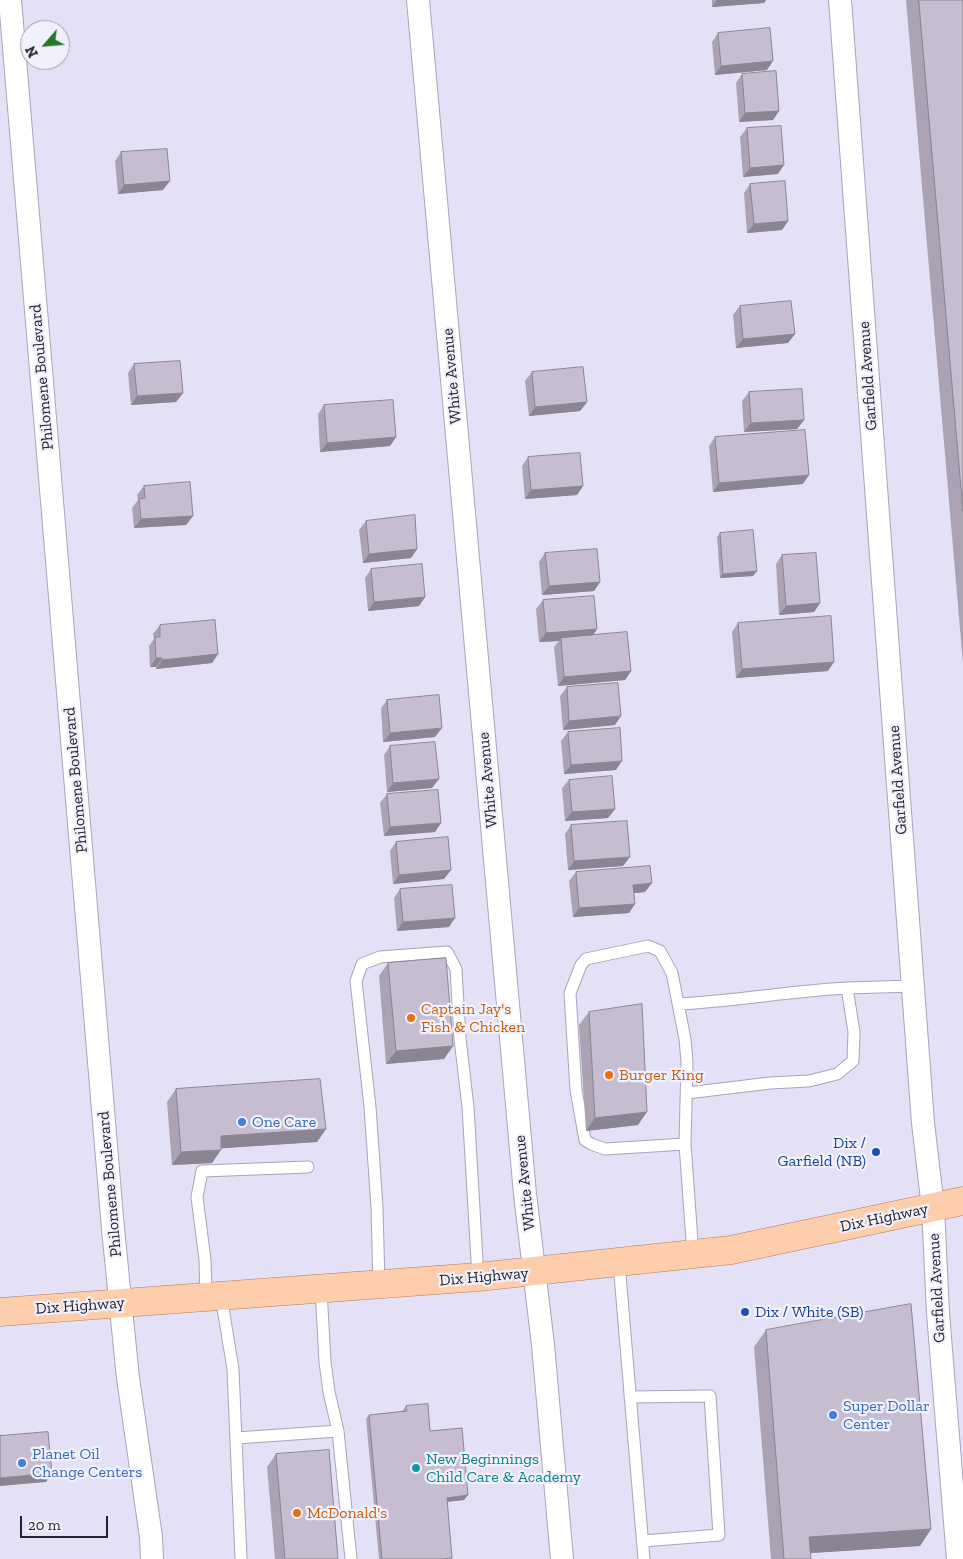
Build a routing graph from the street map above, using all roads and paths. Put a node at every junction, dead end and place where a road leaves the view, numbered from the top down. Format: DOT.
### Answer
graph roads {
  1 [pos="10,0"];
  2 [pos="418,0"];
  3 [pos="840,0"];
  4 [pos="913,986"];
  5 [pos="847,988"];
  6 [pos="678,1004"];
  7 [pos="687,1093"];
  8 [pos="686,1144"];
  9 [pos="308,1167"];
  10 [pos="963,1201"];
  11 [pos="933,1208"];
  12 [pos="692,1255"];
  13 [pos="619,1263"];
  14 [pos="534,1272"];
  15 [pos="478,1278"];
  16 [pos="379,1285"];
  17 [pos="320,1289"];
  18 [pos="213,1297"];
  19 [pos="121,1304"];
  20 [pos="0,1312"];
  21 [pos="630,1397"];
  22 [pos="338,1431"];
  23 [pos="236,1438"];
  24 [pos="956,1451"];
  25 [pos="960,1531"];
  26 [pos="642,1542"];
  27 [pos="152,1559"];
  28 [pos="241,1559"];
  29 [pos="350,1559"];
  30 [pos="562,1559"];
  31 [pos="644,1559"];
  32 [pos="958,1559"];
  1 -- 19 [label="street, Philomene Boulevard"];
  2 -- 14 [label="street, White Avenue"];
  3 -- 4 [label="street, Garfield Avenue"];
  4 -- 5 [label="lane"];
  4 -- 11 [label="street, Garfield Avenue"];
  5 -- 6 [label="lane"];
  5 -- 7 [label="lane"];
  6 -- 7 [label="lane"];
  6 -- 8 [label="lane"];
  7 -- 8 [label="lane"];
  8 -- 12 [label="lane"];
  9 -- 18 [label="lane"];
  10 -- 11 [label="main road, Dix Highway"];
  11 -- 12 [label="main road, Dix Highway"];
  11 -- 24 [label="street, Garfield Avenue"];
  12 -- 13 [label="main road, Dix Highway"];
  13 -- 14 [label="main road, Dix Highway"];
  13 -- 21 [label="lane"];
  14 -- 15 [label="main road, Dix Highway"];
  14 -- 30 [label="street, White Avenue"];
  15 -- 16 [label="main road, Dix Highway"];
  15 -- 16 [label="lane"];
  16 -- 17 [label="main road, Dix Highway"];
  17 -- 18 [label="main road, Dix Highway"];
  17 -- 22 [label="lane"];
  18 -- 19 [label="main road, Dix Highway"];
  18 -- 23 [label="lane"];
  19 -- 20 [label="main road, Dix Highway"];
  19 -- 27 [label="street, Philomene Boulevard"];
  21 -- 26 [label="lane"];
  21 -- 26 [label="lane"];
  22 -- 23 [label="lane"];
  22 -- 29 [label="lane"];
  23 -- 28 [label="lane"];
  24 -- 25 [label="street, Garfield Avenue"];
  25 -- 32 [label="street, Garfield Avenue"];
  26 -- 31 [label="lane"];
}
